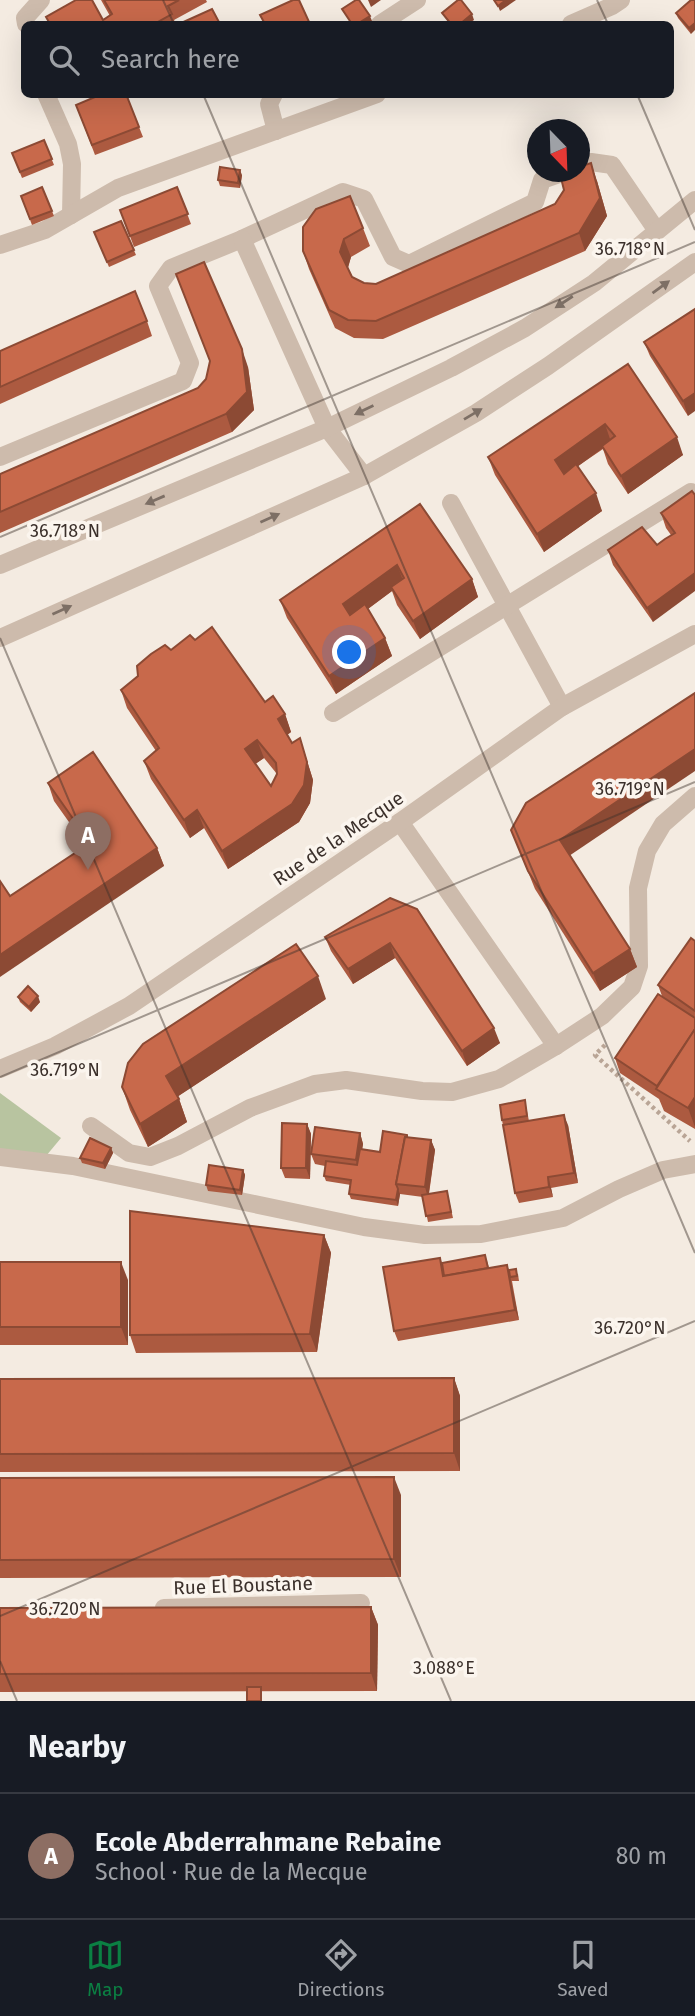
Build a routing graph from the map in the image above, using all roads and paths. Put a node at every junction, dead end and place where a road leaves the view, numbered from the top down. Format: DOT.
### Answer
graph roads {
  1 [pos="41,0"];
  2 [pos="416,0"];
  3 [pos="621,0"];
  4 [pos="26,21"];
  5 [pos="384,21"];
  6 [pos="578,21"];
  7 [pos="48,98"];
  8 [pos="272,98"];
  9 [pos="366,98"];
  10 [pos="276,131"];
  11 [pos="590,162"];
  12 [pos="541,182"];
  13 [pos="695,200"];
  14 [pos="71,215"];
  15 [pos="657,231"];
  16 [pos="242,239"];
  17 [pos="0,245"];
  18 [pos="695,262"];
  19 [pos="327,428"];
  20 [pos="0,457"];
  21 [pos="364,476"];
  22 [pos="691,492"];
  23 [pos="452,503"];
  24 [pos="0,565"];
  25 [pos="508,604"];
  26 [pos="695,634"];
  27 [pos="0,638"];
  28 [pos="562,707"];
  29 [pos="333,713"];
  30 [pos="695,796"];
  31 [pos="400,822"];
  32 [pos="602,1016"];
  33 [pos="556,1046"];
  34 [pos="0,1069"];
  35 [pos="91,1126"];
  36 [pos="695,1145"];
  37 [pos="0,1157"];
  38 [pos="695,1164"];
  39 [pos="361,1602"];
  40 [pos="153,1608"];
  1 -- 4 [label="street"];
  2 -- 5 [label="street"];
  3 -- 6 [label="street"];
  7 -- 14 [label="street"];
  8 -- 10 [label="street"];
  9 -- 10 [label="street"];
  10 -- 14 [label="street"];
  11 -- 15 [label="street"];
  12 -- 16 [label="street"];
  13 -- 15 [label="street"];
  14 -- 17 [label="street"];
  15 -- 19 [label="street, one-way"];
  16 -- 19 [label="street"];
  16 -- 20 [label="street"];
  21 -- 18 [label="street, one-way"];
  19 -- 21 [label="street"];
  19 -- 24 [label="street, one-way"];
  27 -- 21 [label="street, one-way"];
  22 -- 25 [label="street"];
  23 -- 25 [label="street"];
  25 -- 28 [label="street"];
  25 -- 29 [label="street"];
  26 -- 28 [label="street, Rue de la Mecque"];
  28 -- 31 [label="street, Rue de la Mecque"];
  30 -- 32 [label="street"];
  31 -- 33 [label="street"];
  31 -- 34 [label="street, Rue de la Mecque"];
  32 -- 33 [label="street"];
  32 -- 36 [label="path"];
  33 -- 35 [label="street"];
  37 -- 38 [label="street"];
  39 -- 40 [label="street, Rue El Boustane"];
}
